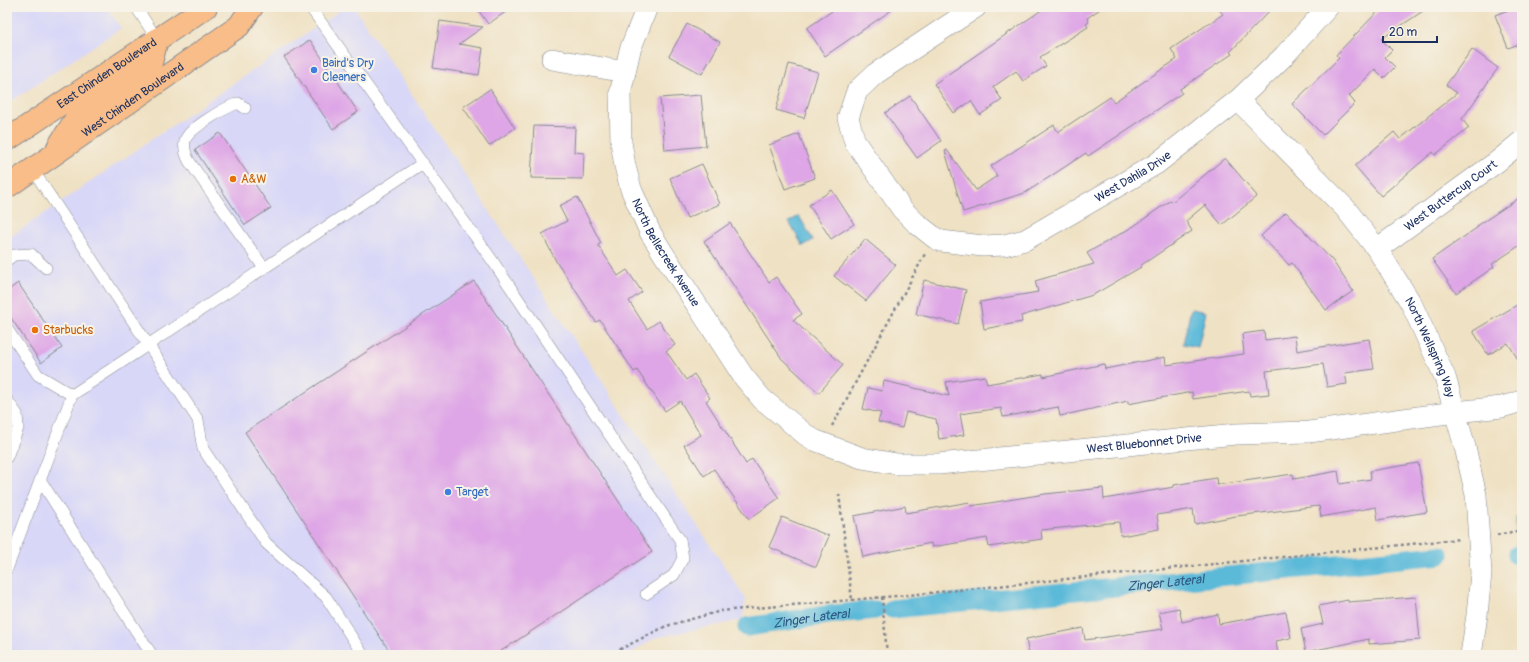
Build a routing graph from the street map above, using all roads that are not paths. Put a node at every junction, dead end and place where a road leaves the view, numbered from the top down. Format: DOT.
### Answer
graph roads {
  1 [pos="136,7"];
  2 [pos="206,7"];
  3 [pos="252,7"];
  4 [pos="310,7"];
  5 [pos="647,7"];
  6 [pos="976,7"];
  7 [pos="1328,7"];
  8 [pos="157,39"];
  9 [pos="552,60"];
  10 [pos="625,72"];
  11 [pos="1238,100"];
  12 [pos="245,108"];
  13 [pos="9,134"];
  14 [pos="1522,141"];
  15 [pos="52,156"];
  16 [pos="423,163"];
  17 [pos="33,170"];
  18 [pos="7,187"];
  19 [pos="1377,249"];
  20 [pos="7,260"];
  21 [pos="46,268"];
  22 [pos="264,268"];
  23 [pos="7,329"];
  24 [pos="148,345"];
  25 [pos="72,396"];
  26 [pos="7,400"];
  27 [pos="1522,401"];
  28 [pos="1455,412"];
  29 [pos="836,448"];
  30 [pos="7,456"];
  31 [pos="40,481"];
  32 [pos="7,569"];
  33 [pos="646,594"];
  34 [pos="152,655"];
  35 [pos="363,655"];
  36 [pos="1471,655"];
  1 -- 8 [label="lane"];
  2 -- 8 [label="main road, East Chinden Boulevard"];
  3 -- 15 [label="main road, West Chinden Boulevard"];
  4 -- 16 [label="lane"];
  5 -- 10 [label="street, North Bellecreek Avenue"];
  6 -- 11 [label="street, West Dahlia Drive"];
  7 -- 11 [label="street, West Dahlia Drive"];
  8 -- 13 [label="main road, East Chinden Boulevard"];
  8 -- 15 [label="main road"];
  9 -- 10 [label="street"];
  10 -- 29 [label="street, North Bellecreek Avenue"];
  11 -- 19 [label="street, North Wellspring Way"];
  12 -- 22 [label="lane"];
  14 -- 19 [label="street, West Buttercup Court"];
  15 -- 17 [label="main road, West Chinden Boulevard"];
  16 -- 22 [label="lane"];
  16 -- 33 [label="lane"];
  17 -- 18 [label="main road, West Chinden Boulevard"];
  17 -- 24 [label="lane"];
  19 -- 28 [label="street, North Wellspring Way"];
  20 -- 21 [label="lane"];
  22 -- 24 [label="lane"];
  23 -- 25 [label="lane"];
  24 -- 25 [label="lane"];
  24 -- 35 [label="lane"];
  25 -- 31 [label="lane"];
  26 -- 30 [label="lane"];
  27 -- 28 [label="street, West Bluebonnet Drive"];
  28 -- 29 [label="street, West Bluebonnet Drive"];
  28 -- 36 [label="street, North Wellspring Way"];
  31 -- 32 [label="lane"];
  31 -- 34 [label="lane"];
}
